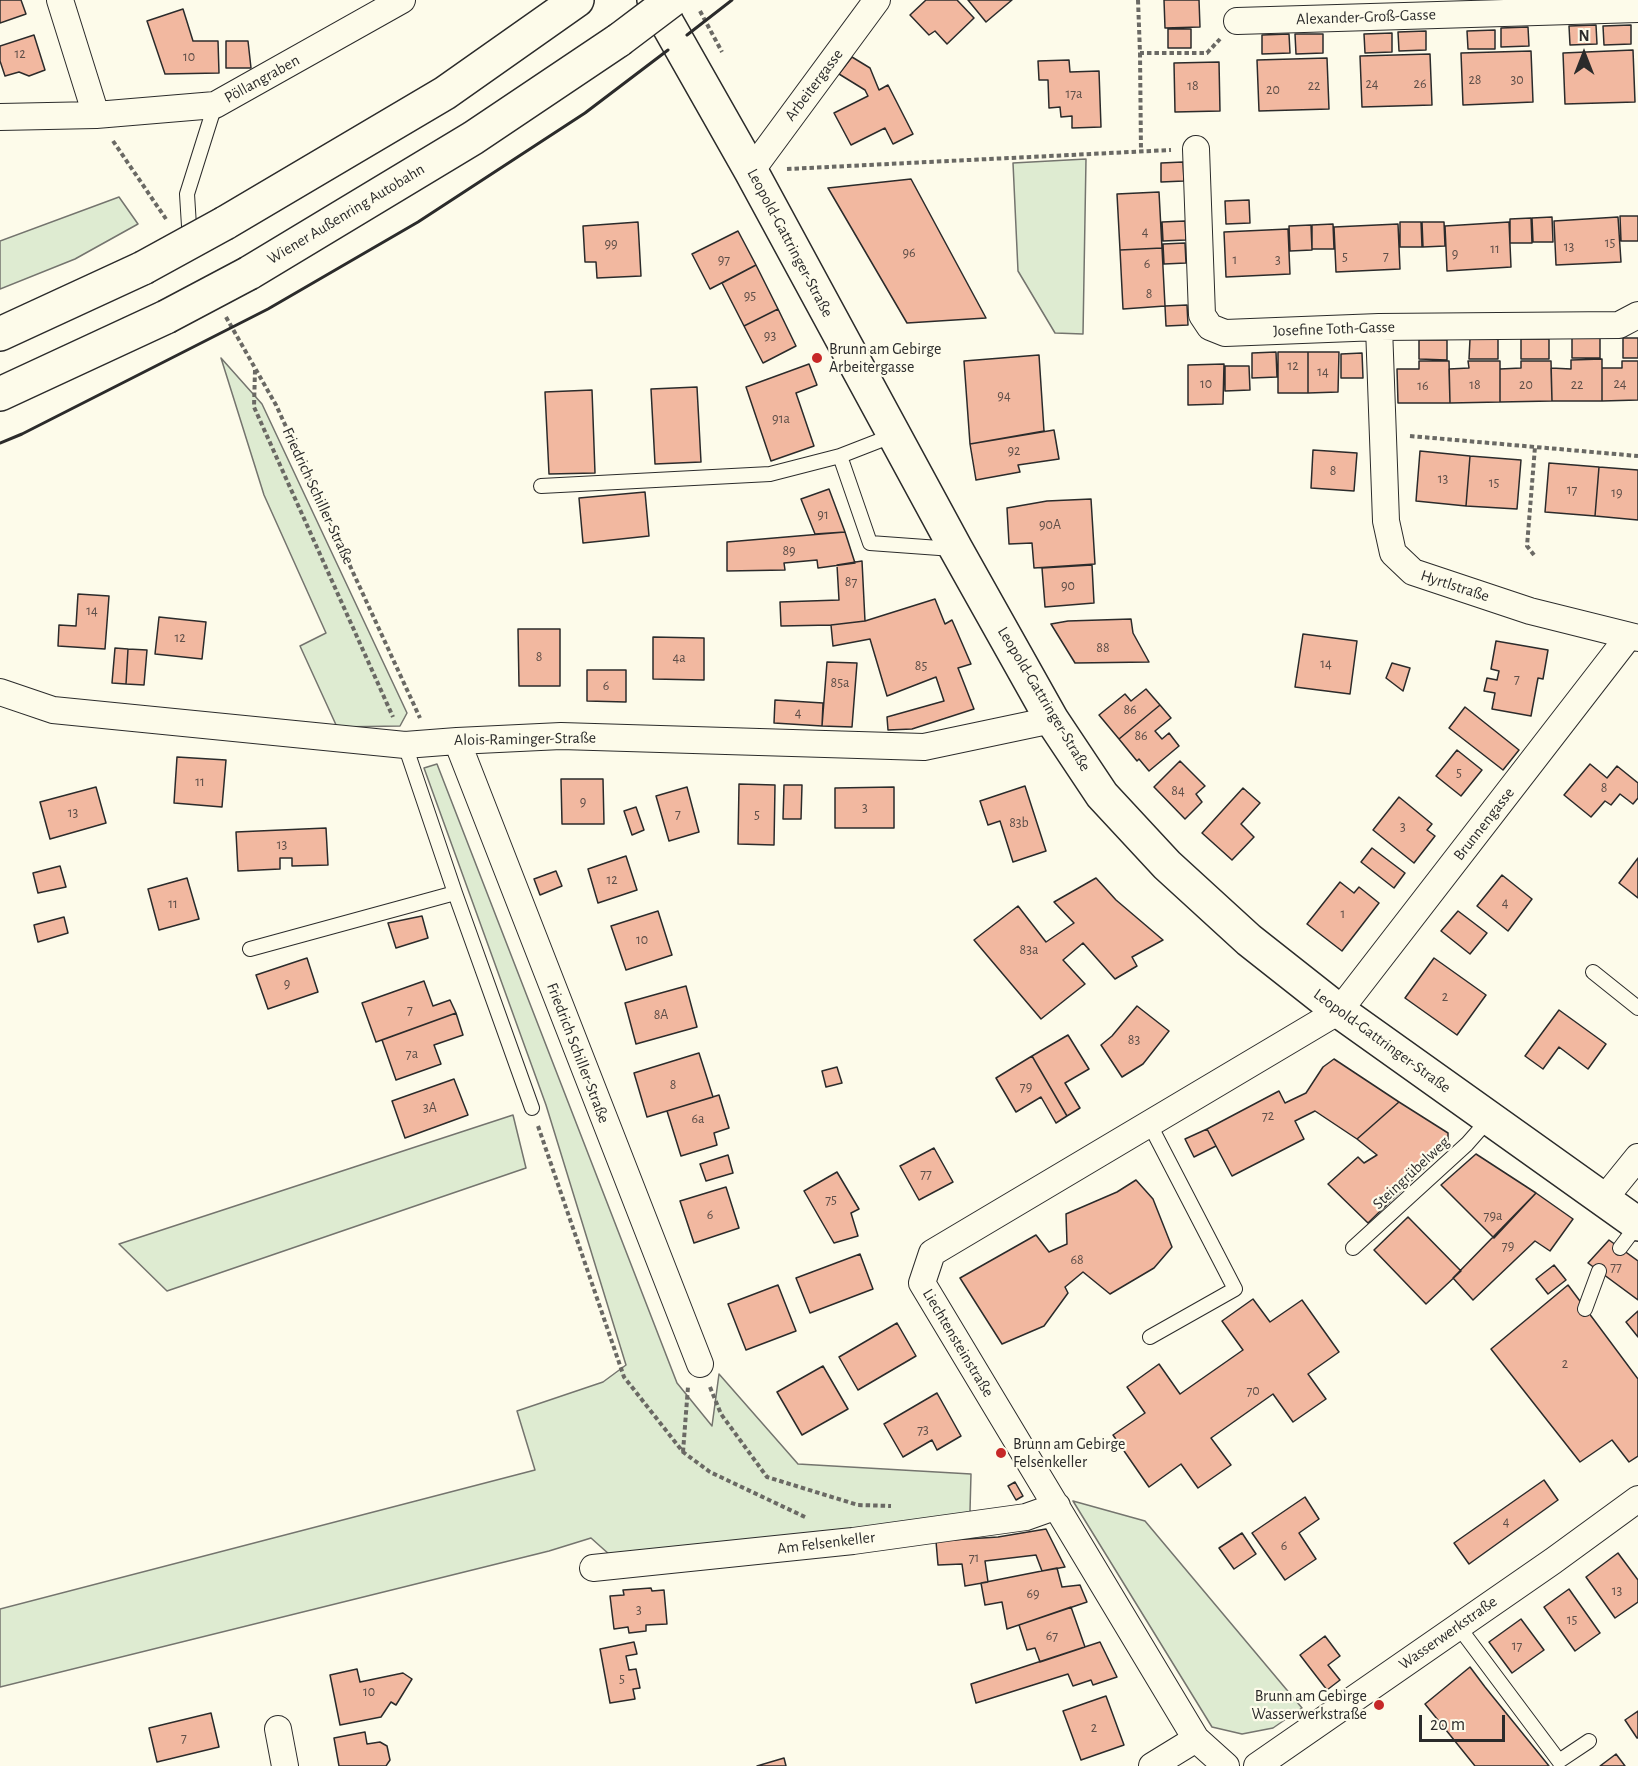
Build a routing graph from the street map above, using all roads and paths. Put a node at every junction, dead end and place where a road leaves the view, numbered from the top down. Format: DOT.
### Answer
graph roads {
  1 [pos="60,0"];
  2 [pos="402,0"];
  3 [pos="576,0"];
  4 [pos="654,0"];
  5 [pos="672,0"];
  6 [pos="877,0"];
  7 [pos="1138,0"];
  8 [pos="1638,9"];
  9 [pos="1237,21"];
  10 [pos="1140,53"];
  11 [pos="215,105"];
  12 [pos="96,115"];
  13 [pos="0,117"];
  14 [pos="771,143"];
  15 [pos="1196,149"];
  16 [pos="1141,152"];
  17 [pos="751,171"];
  18 [pos="191,256"];
  19 [pos="220,307"];
  20 [pos="1638,315"];
  21 [pos="1379,327"];
  22 [pos="0,334"];
  23 [pos="255,369"];
  24 [pos="0,394"];
  25 [pos="1382,433"];
  26 [pos="894,435"];
  27 [pos="1535,447"];
  28 [pos="840,456"];
  29 [pos="1638,456"];
  30 [pos="541,486"];
  31 [pos="956,549"];
  32 [pos="1534,555"];
  33 [pos="1634,637"];
  34 [pos="0,693"];
  35 [pos="1052,720"];
  36 [pos="456,741"];
  37 [pos="431,742"];
  38 [pos="405,745"];
  39 [pos="455,893"];
  40 [pos="250,949"];
  41 [pos="1593,972"];
  42 [pos="1638,1008"];
  43 [pos="1339,1011"];
  44 [pos="532,1108"];
  45 [pos="1489,1119"];
  46 [pos="1150,1125"];
  47 [pos="1638,1156"];
  48 [pos="1604,1199"];
  49 [pos="1632,1232"];
  50 [pos="1353,1248"];
  51 [pos="1599,1271"];
  52 [pos="1585,1309"];
  53 [pos="1150,1337"];
  54 [pos="700,1365"];
  55 [pos="682,1452"];
  56 [pos="1638,1499"];
  57 [pos="893,1506"];
  58 [pos="1057,1506"];
  59 [pos="812,1521"];
  60 [pos="593,1568"];
  61 [pos="1458,1626"];
  62 [pos="278,1729"];
  63 [pos="1196,1739"];
  64 [pos="1588,1741"];
  65 [pos="285,1766"];
  66 [pos="1152,1766"];
  67 [pos="1226,1766"];
  68 [pos="1257,1766"];
  1 -- 12 [label="street"];
  2 -- 11 [label="street, Pöllangraben"];
  3 -- 22 [label="main road, bridge"];
  4 -- 17 [label="main road, Leopold-Gattringer-Straße"];
  5 -- 24 [label="main road, Wiener Außenring Autobahn, bridge"];
  6 -- 14 [label="street, Arbeitergasse"];
  7 -- 10 [label="path"];
  8 -- 9 [label="street, Alexander-Groß-Gasse"];
  9 -- 10 [label="path"];
  10 -- 16 [label="path"];
  11 -- 12 [label="street, Pöllangraben"];
  11 -- 18 [label="lane"];
  12 -- 13 [label="street, Pöllangraben"];
  12 -- 18 [label="path"];
  14 -- 16 [label="path"];
  14 -- 17 [label="street, Arbeitergasse"];
  15 -- 16 [label="path"];
  15 -- 21 [label="street, Josefine Toth-Gasse"];
  17 -- 26 [label="main road, Leopold-Gattringer-Straße"];
  19 -- 23 [label="path, Friedrich Schiller-Straße"];
  20 -- 21 [label="street, Josefine Toth-Gasse"];
  21 -- 25 [label="street, Hyrtlstraße"];
  23 -- 37 [label="path, Friedrich Schiller-Straße"];
  23 -- 38 [label="path"];
  25 -- 27 [label="path"];
  25 -- 33 [label="street, Hyrtlstraße"];
  26 -- 28 [label="lane"];
  26 -- 31 [label="main road, Leopold-Gattringer-Straße"];
  27 -- 29 [label="path"];
  27 -- 32 [label="path"];
  28 -- 30 [label="lane"];
  28 -- 31 [label="lane"];
  31 -- 35 [label="main road, Leopold-Gattringer-Straße"];
  33 -- 43 [label="street, Brunnengasse"];
  34 -- 38 [label="street, Alois-Raminger-Straße"];
  35 -- 36 [label="street, Alois-Raminger-Straße"];
  35 -- 43 [label="main road, Leopold-Gattringer-Straße"];
  36 -- 37 [label="street, Alois-Raminger-Straße"];
  36 -- 54 [label="street, Friedrich Schiller-Straße"];
  37 -- 38 [label="street, Alois-Raminger-Straße"];
  38 -- 39 [label="lane"];
  39 -- 40 [label="lane"];
  39 -- 44 [label="lane"];
  41 -- 42 [label="lane"];
  43 -- 45 [label="main road, Leopold-Gattringer-Straße"];
  43 -- 46 [label="street, Liechtensteinstraße"];
  44 -- 55 [label="path"];
  45 -- 48 [label="main road, Leopold-Gattringer-Straße"];
  45 -- 50 [label="lane, Steingrübelweg"];
  46 -- 53 [label="lane"];
  46 -- 58 [label="street, Liechtensteinstraße"];
  47 -- 48 [label="street"];
  48 -- 49 [label="main road, Leopold-Gattringer-Straße"];
  51 -- 52 [label="lane"];
  54 -- 55 [label="path"];
  54 -- 57 [label="path"];
  55 -- 59 [label="path"];
  56 -- 61 [label="street, Wasserwerkstraße"];
  58 -- 60 [label="street, Am Felsenkeller"];
  58 -- 63 [label="street, Liechtensteinstraße"];
  61 -- 64 [label="lane"];
  61 -- 68 [label="street, Wasserwerkstraße"];
  62 -- 65 [label="street"];
  63 -- 66 [label="street"];
  63 -- 67 [label="street, Liechtensteinstraße"];
}
